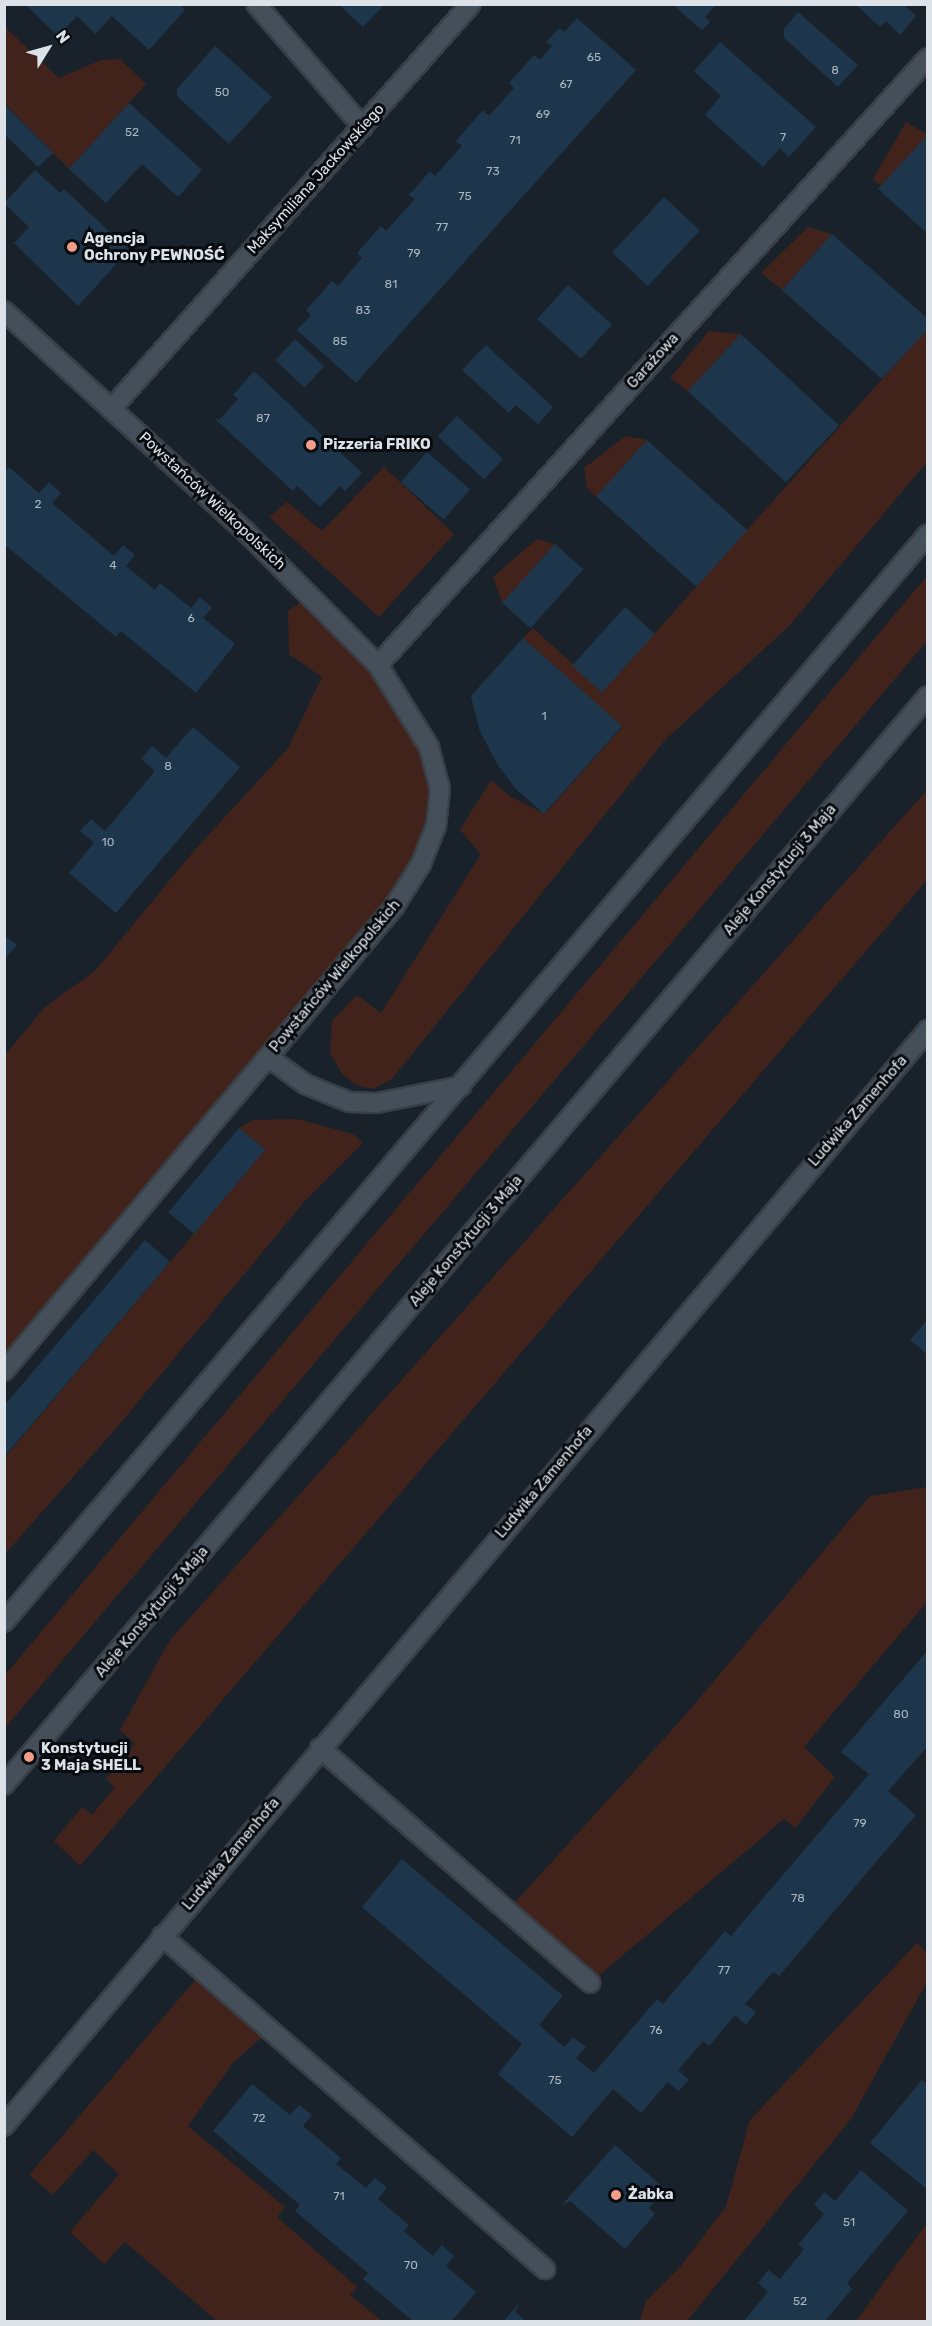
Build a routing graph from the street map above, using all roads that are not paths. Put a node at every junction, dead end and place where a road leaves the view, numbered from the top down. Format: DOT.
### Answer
graph roads {
  1 [pos="256,4"];
  2 [pos="471,4"];
  3 [pos="927,58"];
  4 [pos="363,127"];
  5 [pos="4,311"];
  6 [pos="112,408"];
  7 [pos="927,534"];
  8 [pos="378,665"];
  9 [pos="927,696"];
  10 [pos="927,1030"];
  11 [pos="268,1057"];
  12 [pos="461,1086"];
  13 [pos="4,1371"];
  14 [pos="4,1622"];
  15 [pos="320,1748"];
  16 [pos="4,1785"];
  17 [pos="162,1936"];
  18 [pos="590,1983"];
  19 [pos="4,2126"];
  20 [pos="545,2269"];
  1 -- 4 [label="street"];
  2 -- 4 [label="street, Maksymiliana Jackowskiego"];
  3 -- 8 [label="street, Garażowa"];
  4 -- 6 [label="street, Maksymiliana Jackowskiego"];
  5 -- 6 [label="street, Powstańców Wielkopolskich"];
  6 -- 8 [label="street, Powstańców Wielkopolskich"];
  7 -- 12 [label="street"];
  8 -- 11 [label="street, Powstańców Wielkopolskich"];
  9 -- 16 [label="street, Aleje Konstytucji 3 Maja"];
  10 -- 15 [label="street, Ludwika Zamenhofa"];
  11 -- 12 [label="street"];
  11 -- 13 [label="street, Powstańców Wielkopolskich"];
  12 -- 14 [label="street"];
  15 -- 17 [label="street, Ludwika Zamenhofa"];
  15 -- 18 [label="street"];
  17 -- 19 [label="street, Ludwika Zamenhofa"];
  17 -- 20 [label="street"];
}
